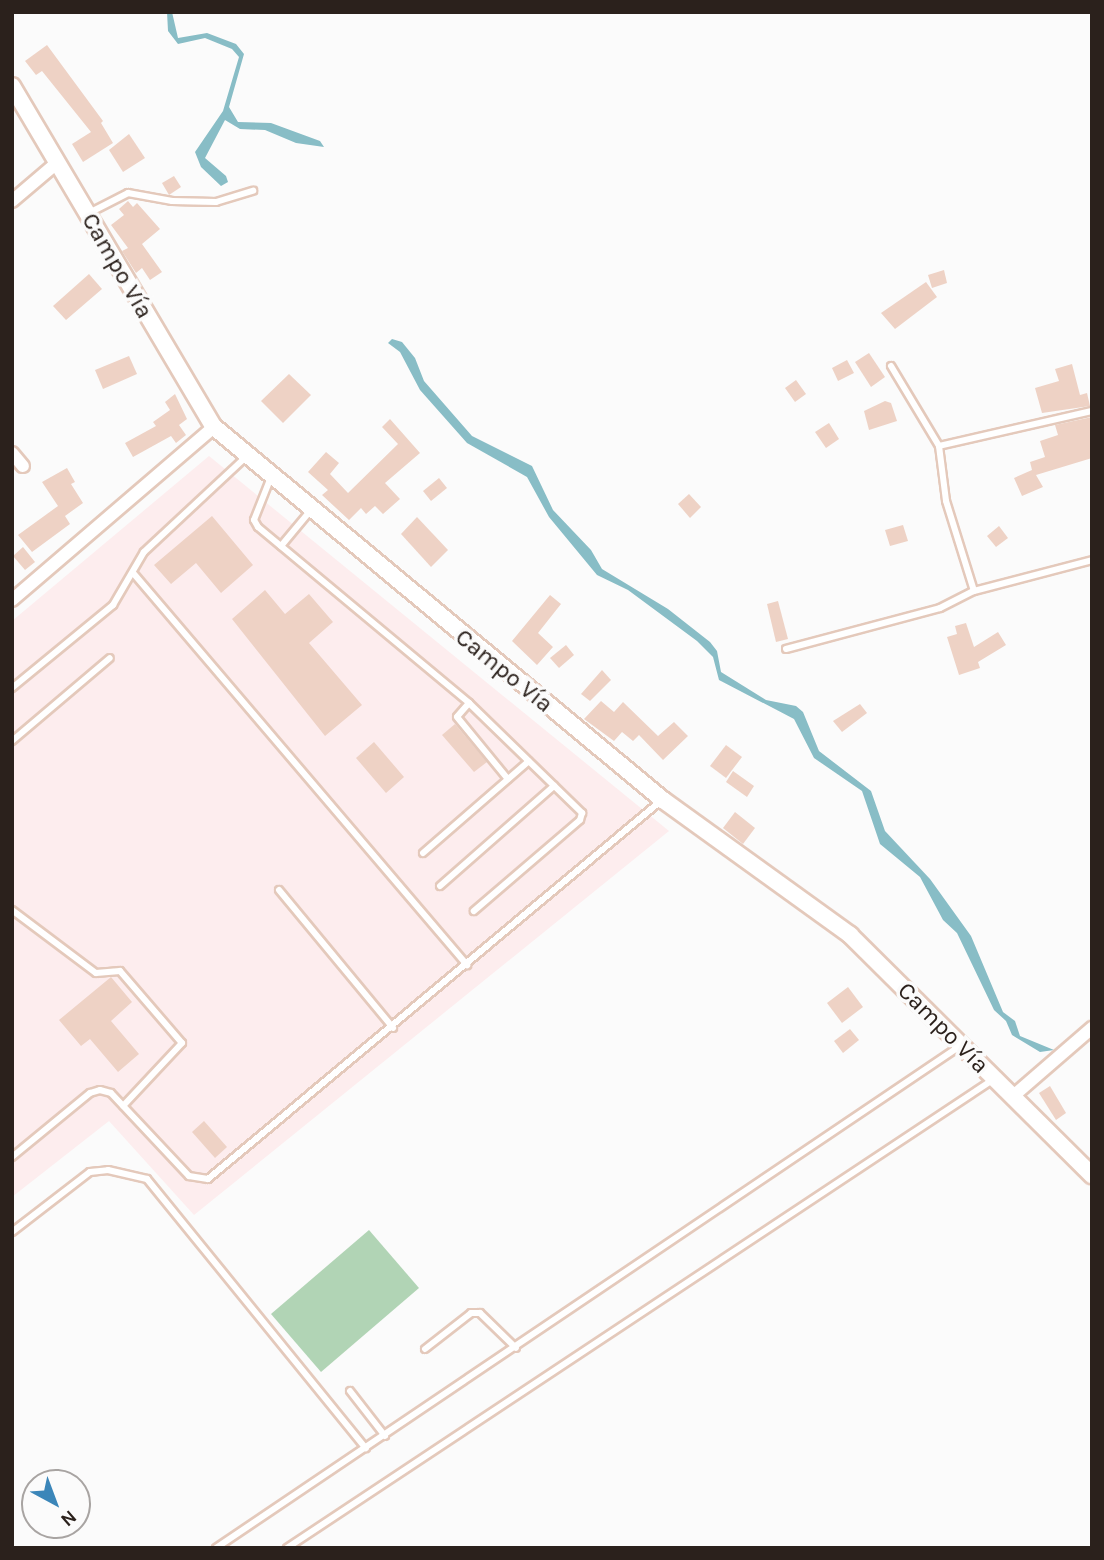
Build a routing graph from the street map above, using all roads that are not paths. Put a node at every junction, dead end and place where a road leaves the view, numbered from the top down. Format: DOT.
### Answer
graph roads {
  1 [pos="12,86"];
  2 [pos="58,162"];
  3 [pos="253,191"];
  4 [pos="12,201"];
  5 [pos="87,214"];
  6 [pos="891,366"];
  7 [pos="1092,411"];
  8 [pos="214,427"];
  9 [pos="939,446"];
  10 [pos="12,453"];
  11 [pos="246,457"];
  12 [pos="23,466"];
  13 [pos="271,477"];
  14 [pos="311,510"];
  15 [pos="281,546"];
  16 [pos="1092,560"];
  17 [pos="134,574"];
  18 [pos="974,591"];
  19 [pos="12,600"];
  20 [pos="786,649"];
  21 [pos="110,658"];
  22 [pos="12,688"];
  23 [pos="469,703"];
  24 [pos="12,741"];
  25 [pos="529,761"];
  26 [pos="508,779"];
  27 [pos="554,786"];
  28 [pos="663,800"];
  29 [pos="423,853"];
  30 [pos="440,886"];
  31 [pos="279,890"];
  32 [pos="12,910"];
  33 [pos="474,911"];
  34 [pos="467,965"];
  35 [pos="393,1028"];
  36 [pos="1092,1028"];
  37 [pos="960,1045"];
  38 [pos="994,1079"];
  39 [pos="1012,1097"];
  40 [pos="123,1106"];
  41 [pos="12,1145"];
  42 [pos="15,1155"];
  43 [pos="1092,1175"];
  44 [pos="12,1231"];
  45 [pos="516,1348"];
  46 [pos="425,1349"];
  47 [pos="350,1391"];
  48 [pos="385,1436"];
  49 [pos="366,1448"];
  50 [pos="216,1548"];
  51 [pos="287,1548"];
  1 -- 2 [label="street, Campo Vía"];
  2 -- 4 [label="street"];
  2 -- 5 [label="street, Campo Vía"];
  3 -- 5 [label="lane"];
  5 -- 8 [label="street, Campo Vía"];
  6 -- 9 [label="lane"];
  7 -- 9 [label="lane"];
  8 -- 11 [label="street, Campo Vía"];
  8 -- 19 [label="street"];
  9 -- 18 [label="lane"];
  10 -- 12 [label="street"];
  11 -- 13 [label="street, Campo Vía"];
  11 -- 17 [label="lane"];
  13 -- 14 [label="street, Campo Vía"];
  13 -- 15 [label="lane"];
  14 -- 15 [label="lane"];
  14 -- 28 [label="street, Campo Vía"];
  15 -- 23 [label="lane"];
  16 -- 18 [label="lane"];
  17 -- 22 [label="lane"];
  17 -- 34 [label="lane"];
  18 -- 20 [label="lane"];
  21 -- 24 [label="lane"];
  23 -- 25 [label="lane"];
  23 -- 26 [label="lane"];
  25 -- 26 [label="lane"];
  25 -- 27 [label="lane"];
  26 -- 29 [label="lane"];
  27 -- 30 [label="lane"];
  27 -- 33 [label="lane"];
  28 -- 34 [label="lane"];
  28 -- 37 [label="street, Campo Vía"];
  31 -- 35 [label="lane"];
  32 -- 40 [label="lane"];
  34 -- 35 [label="lane"];
  35 -- 40 [label="lane"];
  36 -- 39 [label="street"];
  37 -- 38 [label="street, Campo Vía"];
  37 -- 45 [label="lane"];
  38 -- 39 [label="street, Campo Vía"];
  38 -- 51 [label="lane"];
  39 -- 43 [label="street, Campo Vía"];
  40 -- 42 [label="lane"];
  41 -- 42 [label="lane"];
  44 -- 49 [label="lane"];
  45 -- 46 [label="lane"];
  45 -- 48 [label="lane"];
  47 -- 48 [label="lane"];
  48 -- 49 [label="lane"];
  49 -- 50 [label="lane"];
}
